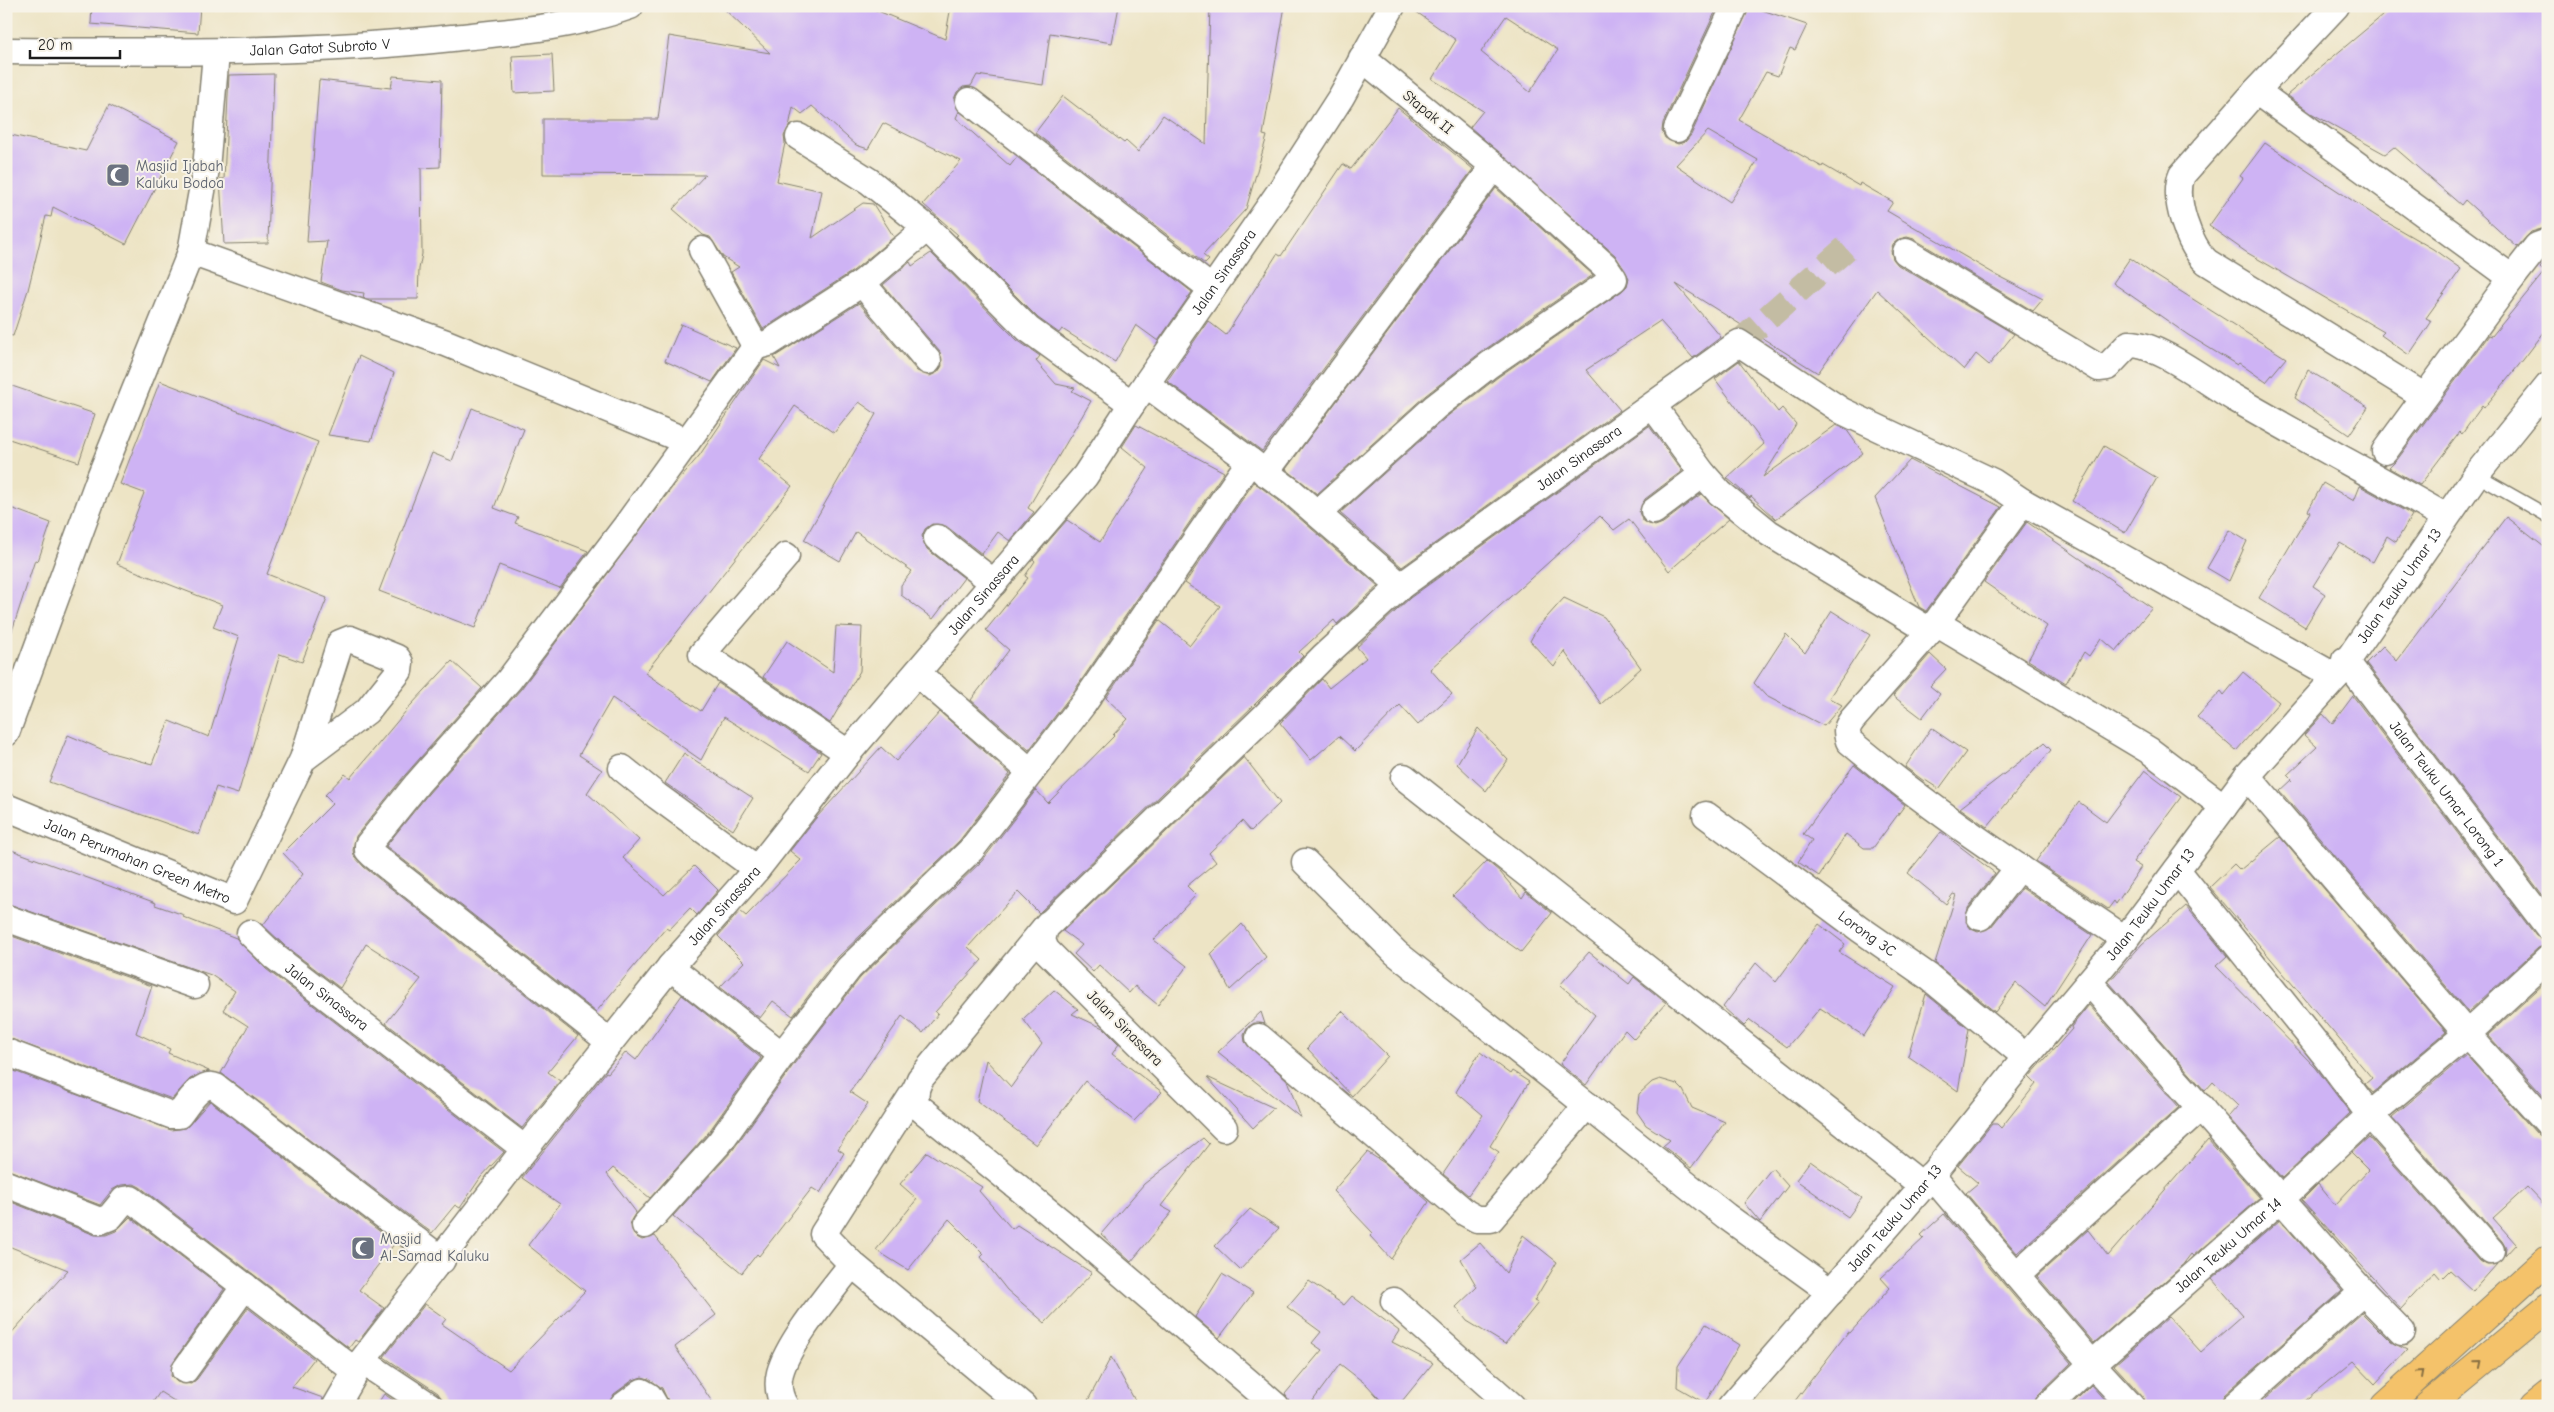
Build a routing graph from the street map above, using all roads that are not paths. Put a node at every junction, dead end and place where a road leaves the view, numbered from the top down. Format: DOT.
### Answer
graph roads {
  1 [pos="630,6"];
  2 [pos="1392,6"];
  3 [pos="1735,6"];
  4 [pos="2336,6"];
  5 [pos="6,51"];
  6 [pos="216,53"];
  7 [pos="1362,58"];
  8 [pos="2256,91"];
  9 [pos="969,101"];
  10 [pos="1677,129"];
  11 [pos="799,137"];
  12 [pos="1494,166"];
  13 [pos="927,228"];
  14 [pos="2548,242"];
  15 [pos="702,250"];
  16 [pos="191,252"];
  17 [pos="1906,252"];
  18 [pos="2512,278"];
  19 [pos="862,283"];
  20 [pos="1212,289"];
  21 [pos="754,347"];
  22 [pos="928,361"];
  23 [pos="2548,386"];
  24 [pos="1139,394"];
  25 [pos="2424,396"];
  26 [pos="1653,406"];
  27 [pos="686,441"];
  28 [pos="2385,450"];
  29 [pos="1257,467"];
  30 [pos="1704,474"];
  31 [pos="2476,475"];
  32 [pos="2023,502"];
  33 [pos="1654,511"];
  34 [pos="1318,514"];
  35 [pos="2548,516"];
  36 [pos="2446,517"];
  37 [pos="936,538"];
  38 [pos="786,556"];
  39 [pos="994,583"];
  40 [pos="1401,586"];
  41 [pos="1933,627"];
  42 [pos="2341,668"];
  43 [pos="917,673"];
  44 [pos="6,733"];
  45 [pos="848,752"];
  46 [pos="303,759"];
  47 [pos="622,768"];
  48 [pos="1031,772"];
  49 [pos="2247,776"];
  50 [pos="1404,777"];
  51 [pos="6,807"];
  52 [pos="2224,807"];
  53 [pos="1706,815"];
  54 [pos="1305,862"];
  55 [pos="2018,867"];
  56 [pos="757,869"];
  57 [pos="2177,870"];
  58 [pos="1980,917"];
  59 [pos="6,918"];
  60 [pos="1048,924"];
  61 [pos="2548,927"];
  62 [pos="250,933"];
  63 [pos="2125,939"];
  64 [pos="2548,959"];
  65 [pos="670,967"];
  66 [pos="2089,982"];
  67 [pos="194,986"];
  68 [pos="2467,1034"];
  69 [pos="1259,1037"];
  70 [pos="610,1042"];
  71 [pos="6,1052"];
  72 [pos="782,1055"];
  73 [pos="2026,1057"];
  74 [pos="917,1098"];
  75 [pos="1587,1105"];
  76 [pos="2201,1107"];
  77 [pos="2370,1115"];
  78 [pos="2548,1124"];
  79 [pos="1224,1128"];
  80 [pos="525,1149"];
  81 [pos="1927,1181"];
  82 [pos="6,1184"];
  83 [pos="2281,1199"];
  84 [pos="645,1226"];
  85 [pos="2491,1251"];
  86 [pos="2548,1259"];
  87 [pos="442,1260"];
  88 [pos="852,1264"];
  89 [pos="2016,1275"];
  90 [pos="245,1286"];
  91 [pos="1831,1292"];
  92 [pos="2362,1292"];
  93 [pos="1394,1301"];
  94 [pos="2548,1307"];
  95 [pos="2402,1332"];
  96 [pos="2092,1364"];
  97 [pos="359,1366"];
  98 [pos="185,1370"];
  99 [pos="2548,1394"];
  100 [pos="336,1406"];
  101 [pos="430,1406"];
  102 [pos="623,1406"];
  103 [pos="655,1406"];
  104 [pos="785,1406"];
  105 [pos="1023,1406"];
  106 [pos="1276,1406"];
  107 [pos="1512,1406"];
  108 [pos="1732,1406"];
  109 [pos="2048,1406"];
  110 [pos="2131,1406"];
  111 [pos="2234,1406"];
  112 [pos="2385,1406"];
  113 [pos="2428,1406"];
  114 [pos="2533,1406"];
  1 -- 6 [label="street, Jalan Gatot Subroto V"];
  2 -- 7 [label="street, Jalan Sinassara"];
  3 -- 10 [label="street"];
  4 -- 8 [label="street"];
  5 -- 6 [label="street, Jalan Gatot Subroto V"];
  6 -- 16 [label="street"];
  7 -- 12 [label="street, Stapak II"];
  7 -- 20 [label="street, Jalan Sinassara"];
  8 -- 18 [label="street"];
  8 -- 25 [label="street"];
  9 -- 20 [label="street"];
  11 -- 13 [label="street"];
  12 -- 29 [label="street"];
  12 -- 34 [label="street, Stapak II"];
  13 -- 19 [label="street"];
  13 -- 24 [label="street"];
  14 -- 18 [label="street"];
  15 -- 21 [label="street"];
  16 -- 27 [label="street"];
  16 -- 44 [label="street"];
  17 -- 36 [label="street"];
  18 -- 25 [label="street"];
  19 -- 21 [label="street"];
  19 -- 22 [label="street"];
  20 -- 24 [label="street, Jalan Sinassara"];
  21 -- 27 [label="street"];
  23 -- 31 [label="street, Jalan Teuku Umar 13"];
  24 -- 29 [label="street"];
  24 -- 39 [label="street, Jalan Sinassara"];
  25 -- 28 [label="street"];
  26 -- 30 [label="street"];
  26 -- 32 [label="street, Jalan Sinassara"];
  26 -- 40 [label="street, Jalan Sinassara"];
  27 -- 70 [label="street"];
  29 -- 34 [label="street"];
  29 -- 48 [label="street"];
  30 -- 33 [label="street"];
  30 -- 41 [label="street"];
  31 -- 35 [label="lane"];
  31 -- 36 [label="street, Jalan Teuku Umar 13"];
  32 -- 41 [label="street"];
  32 -- 42 [label="street"];
  34 -- 40 [label="street"];
  36 -- 42 [label="street, Jalan Teuku Umar 13"];
  37 -- 39 [label="street"];
  38 -- 45 [label="street"];
  39 -- 43 [label="street, Jalan Sinassara"];
  40 -- 60 [label="street, Jalan Sinassara"];
  41 -- 52 [label="street"];
  41 -- 55 [label="street"];
  42 -- 49 [label="street, Jalan Teuku Umar 13"];
  42 -- 61 [label="street, Jalan Teuku Umar Lorong 1"];
  43 -- 45 [label="street, Jalan Sinassara"];
  43 -- 48 [label="street"];
  45 -- 56 [label="street, Jalan Sinassara"];
  46 -- 51 [label="street, Jalan Perumahan Green Metro"];
  47 -- 56 [label="street"];
  48 -- 72 [label="street"];
  49 -- 52 [label="street, Jalan Teuku Umar 13"];
  49 -- 68 [label="street"];
  50 -- 81 [label="street"];
  52 -- 57 [label="street, Jalan Teuku Umar 13"];
  53 -- 73 [label="street, Lorong 3C"];
  54 -- 75 [label="street"];
  55 -- 58 [label="street"];
  55 -- 63 [label="street"];
  56 -- 65 [label="street, Jalan Sinassara"];
  57 -- 63 [label="street, Jalan Teuku Umar 13"];
  57 -- 77 [label="street"];
  59 -- 67 [label="street"];
  60 -- 74 [label="street, Jalan Sinassara"];
  60 -- 79 [label="street, Jalan Sinassara"];
  62 -- 80 [label="street, Jalan Sinassara"];
  63 -- 66 [label="street, Jalan Teuku Umar 13"];
  64 -- 68 [label="street, Jalan Teuku Umar 14"];
  65 -- 70 [label="street, Jalan Sinassara"];
  65 -- 72 [label="street"];
  66 -- 73 [label="street, Jalan Teuku Umar 13"];
  66 -- 76 [label="street"];
  68 -- 77 [label="street, Jalan Teuku Umar 14"];
  68 -- 78 [label="street"];
  69 -- 75 [label="street"];
  70 -- 80 [label="street, Jalan Sinassara"];
  71 -- 87 [label="street"];
  72 -- 84 [label="street"];
  73 -- 81 [label="street, Jalan Teuku Umar 13"];
  74 -- 88 [label="street, Jalan Sinassara"];
  74 -- 106 [label="street"];
  75 -- 91 [label="street"];
  76 -- 83 [label="street"];
  76 -- 89 [label="street"];
  77 -- 83 [label="street, Jalan Teuku Umar 14"];
  77 -- 85 [label="street"];
  80 -- 87 [label="street, Jalan Sinassara"];
  81 -- 89 [label="street"];
  81 -- 91 [label="street, Jalan Teuku Umar 13"];
  82 -- 90 [label="street"];
  83 -- 92 [label="street"];
  83 -- 96 [label="street, Jalan Teuku Umar 14"];
  112 -- 86 [label="highway, one-way"];
  87 -- 97 [label="street, Jalan Sinassara"];
  88 -- 104 [label="street"];
  88 -- 105 [label="street"];
  89 -- 96 [label="street"];
  90 -- 97 [label="street"];
  90 -- 98 [label="street"];
  91 -- 108 [label="street, Jalan Teuku Umar 13"];
  92 -- 95 [label="street"];
  92 -- 111 [label="street"];
  93 -- 107 [label="street"];
  113 -- 94 [label="highway, one-way"];
  96 -- 109 [label="street, Jalan Teuku Umar 14"];
  96 -- 110 [label="street"];
  97 -- 100 [label="street, Jalan Sinassara"];
  97 -- 101 [label="street"];
  99 -- 114 [label="highway"];
  102 -- 103 [label="street"];
}
